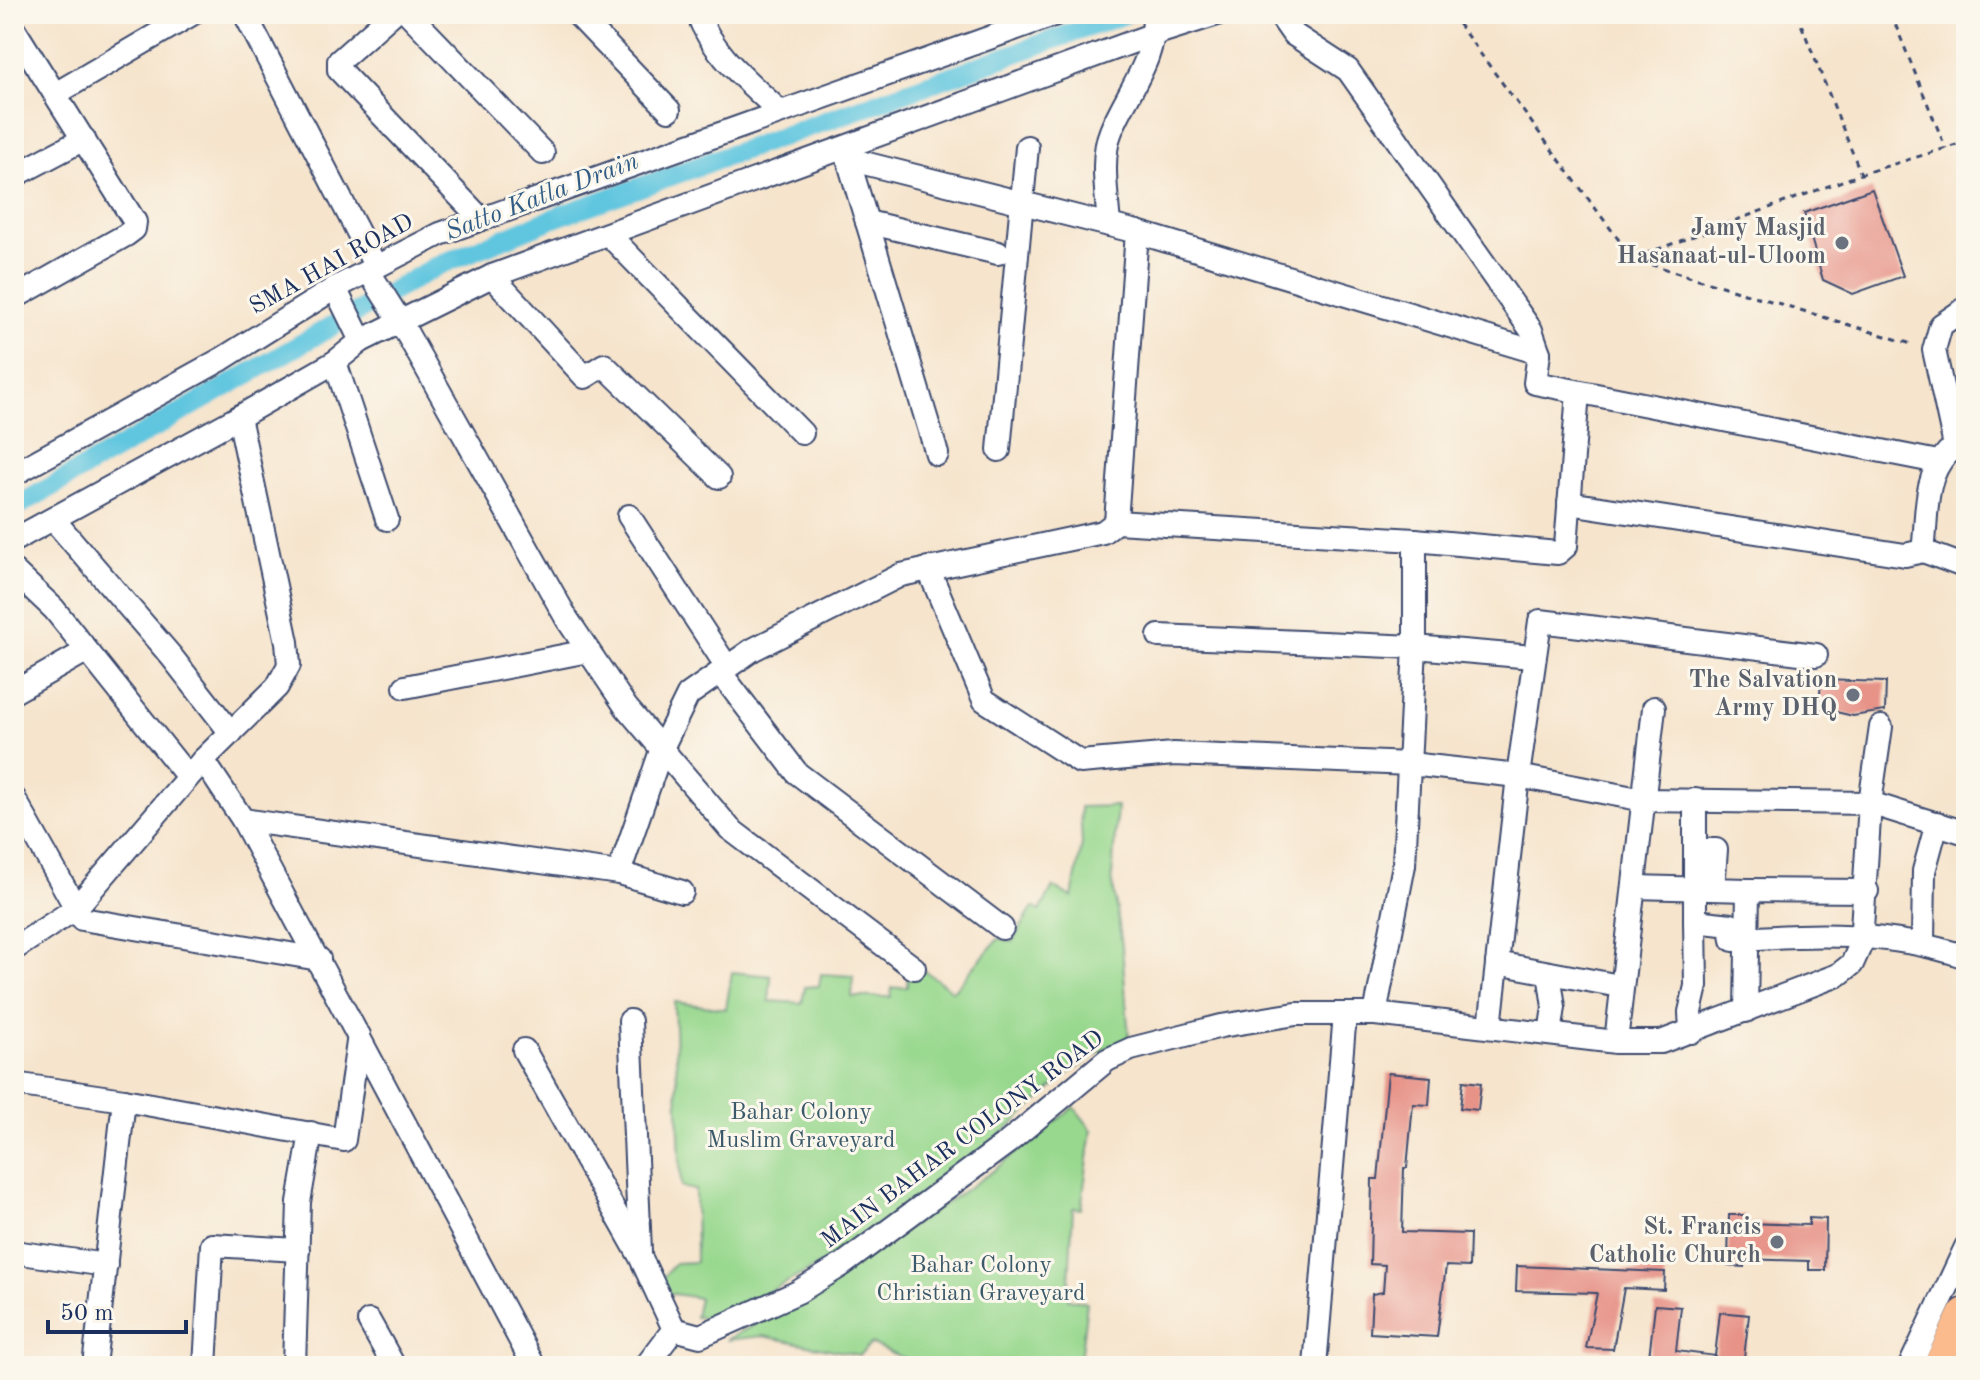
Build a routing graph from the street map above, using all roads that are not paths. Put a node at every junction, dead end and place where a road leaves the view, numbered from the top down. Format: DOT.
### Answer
graph roads {
  1 [pos="192,14"];
  2 [pos="245,14"];
  3 [pos="392,14"];
  4 [pos="409,14"];
  5 [pos="577,14"];
  6 [pos="698,14"];
  7 [pos="1056,14"];
  8 [pos="1217,14"];
  9 [pos="1279,14"];
  10 [pos="1154,22"];
  11 [pos="14,29"];
  12 [pos="23,62"];
  13 [pos="57,93"];
  14 [pos="669,110"];
  15 [pos="779,111"];
  16 [pos="84,139"];
  17 [pos="1027,147"];
  18 [pos="543,153"];
  19 [pos="844,154"];
  20 [pos="14,176"];
  21 [pos="1023,203"];
  22 [pos="481,219"];
  23 [pos="867,222"];
  24 [pos="1109,225"];
  25 [pos="1137,232"];
  26 [pos="609,235"];
  27 [pos="998,253"];
  28 [pos="373,273"];
  29 [pos="492,276"];
  30 [pos="338,294"];
  31 [pos="14,298"];
  32 [pos="1966,308"];
  33 [pos="396,315"];
  34 [pos="357,333"];
  35 [pos="1539,353"];
  36 [pos="335,362"];
  37 [pos="1578,392"];
  38 [pos="239,417"];
  39 [pos="802,433"];
  40 [pos="999,450"];
  41 [pos="1960,450"];
  42 [pos="937,454"];
  43 [pos="1938,462"];
  44 [pos="14,474"];
  45 [pos="719,477"];
  46 [pos="1569,503"];
  47 [pos="629,516"];
  48 [pos="53,519"];
  49 [pos="387,519"];
  50 [pos="1116,522"];
  51 [pos="14,540"];
  52 [pos="1415,540"];
  53 [pos="1923,551"];
  54 [pos="1966,567"];
  55 [pos="928,568"];
  56 [pos="14,571"];
  57 [pos="1159,636"];
  58 [pos="1415,647"];
  59 [pos="86,651"];
  60 [pos="588,651"];
  61 [pos="1816,655"];
  62 [pos="1533,657"];
  63 [pos="724,670"];
  64 [pos="405,687"];
  65 [pos="14,692"];
  66 [pos="1654,708"];
  67 [pos="1881,727"];
  68 [pos="231,733"];
  69 [pos="662,748"];
  70 [pos="203,760"];
  71 [pos="1410,764"];
  72 [pos="1518,776"];
  73 [pos="188,777"];
  74 [pos="14,798"];
  75 [pos="1644,800"];
  76 [pos="1695,800"];
  77 [pos="1870,803"];
  78 [pos="243,820"];
  79 [pos="1937,823"];
  80 [pos="1966,833"];
  81 [pos="619,873"];
  82 [pos="1634,887"];
  83 [pos="1703,889"];
  84 [pos="1748,890"];
  85 [pos="1867,891"];
  86 [pos="682,892"];
  87 [pos="75,909"];
  88 [pos="1695,921"];
  89 [pos="1002,928"];
  90 [pos="1862,936"];
  91 [pos="1747,939"];
  92 [pos="1923,943"];
  93 [pos="14,949"];
  94 [pos="1966,957"];
  95 [pos="319,959"];
  96 [pos="1497,963"];
  97 [pos="914,968"];
  98 [pos="1549,973"];
  99 [pos="1609,984"];
  100 [pos="1746,1011"];
  101 [pos="1345,1014"];
  102 [pos="1375,1014"];
  103 [pos="630,1021"];
  104 [pos="1490,1027"];
  105 [pos="1691,1032"];
  106 [pos="1550,1034"];
  107 [pos="359,1035"];
  108 [pos="1616,1042"];
  109 [pos="524,1050"];
  110 [pos="14,1084"];
  111 [pos="124,1100"];
  112 [pos="311,1133"];
  113 [pos="1966,1247"];
  114 [pos="298,1250"];
  115 [pos="14,1252"];
  116 [pos="640,1256"];
  117 [pos="106,1265"];
  118 [pos="1955,1305"];
  119 [pos="1966,1305"];
  120 [pos="369,1321"];
  121 [pos="674,1329"];
  122 [pos="1966,1360"];
  123 [pos="94,1366"];
  124 [pos="205,1366"];
  125 [pos="294,1366"];
  126 [pos="394,1366"];
  127 [pos="534,1366"];
  128 [pos="646,1366"];
  129 [pos="1315,1366"];
  130 [pos="1910,1366"];
  131 [pos="1942,1366"];
  132 [pos="1963,1366"];
  1 -- 13 [label="street"];
  2 -- 28 [label="street"];
  3 -- 22 [label="street"];
  4 -- 18 [label="street"];
  5 -- 14 [label="street"];
  6 -- 15 [label="street"];
  7 -- 15 [label="street, SMA HAI ROAD"];
  8 -- 10 [label="street"];
  9 -- 35 [label="street"];
  10 -- 19 [label="street"];
  10 -- 24 [label="street"];
  11 -- 12 [label="street"];
  12 -- 13 [label="street"];
  13 -- 16 [label="street"];
  15 -- 22 [label="street, SMA HAI ROAD"];
  16 -- 20 [label="street"];
  16 -- 31 [label="street"];
  17 -- 21 [label="street"];
  19 -- 21 [label="street"];
  19 -- 23 [label="street"];
  19 -- 26 [label="street"];
  21 -- 24 [label="street"];
  21 -- 40 [label="street"];
  22 -- 28 [label="street, SMA HAI ROAD"];
  23 -- 27 [label="street"];
  23 -- 42 [label="street"];
  24 -- 25 [label="street"];
  25 -- 35 [label="street"];
  25 -- 50 [label="street"];
  26 -- 29 [label="street"];
  26 -- 39 [label="street"];
  28 -- 30 [label="street, SMA HAI ROAD"];
  28 -- 33 [label="street"];
  29 -- 33 [label="street"];
  29 -- 45 [label="street"];
  30 -- 34 [label="street"];
  30 -- 44 [label="street, SMA HAI ROAD"];
  32 -- 41 [label="street"];
  33 -- 34 [label="street"];
  33 -- 60 [label="street"];
  34 -- 36 [label="street"];
  35 -- 37 [label="street"];
  36 -- 38 [label="street"];
  36 -- 49 [label="street"];
  37 -- 43 [label="street"];
  37 -- 46 [label="street"];
  38 -- 48 [label="street"];
  38 -- 68 [label="street"];
  41 -- 43 [label="street"];
  43 -- 53 [label="street"];
  46 -- 52 [label="street"];
  46 -- 53 [label="street"];
  47 -- 63 [label="street"];
  48 -- 51 [label="street"];
  48 -- 68 [label="street"];
  50 -- 52 [label="street"];
  50 -- 55 [label="street"];
  52 -- 58 [label="street"];
  53 -- 54 [label="street"];
  55 -- 63 [label="street"];
  55 -- 71 [label="street"];
  56 -- 59 [label="street"];
  57 -- 58 [label="street"];
  58 -- 62 [label="street"];
  58 -- 71 [label="street"];
  59 -- 65 [label="street"];
  59 -- 73 [label="street"];
  60 -- 64 [label="street"];
  60 -- 69 [label="street"];
  61 -- 62 [label="street"];
  62 -- 72 [label="street"];
  63 -- 69 [label="street"];
  63 -- 89 [label="street"];
  66 -- 75 [label="street"];
  67 -- 77 [label="street, MAIN BAHAR COLONY ROAD"];
  68 -- 70 [label="street"];
  69 -- 81 [label="street"];
  69 -- 97 [label="street"];
  70 -- 73 [label="street"];
  70 -- 78 [label="street"];
  71 -- 72 [label="street"];
  71 -- 102 [label="street"];
  72 -- 75 [label="street"];
  72 -- 96 [label="street"];
  73 -- 87 [label="street"];
  74 -- 87 [label="street"];
  75 -- 76 [label="street"];
  75 -- 82 [label="street"];
  76 -- 77 [label="street"];
  76 -- 83 [label="street"];
  77 -- 79 [label="street"];
  77 -- 85 [label="street, MAIN BAHAR COLONY ROAD"];
  78 -- 81 [label="street"];
  78 -- 95 [label="street"];
  79 -- 80 [label="street"];
  79 -- 92 [label="street"];
  81 -- 86 [label="street"];
  82 -- 83 [label="street"];
  82 -- 108 [label="street"];
  83 -- 84 [label="street"];
  83 -- 88 [label="street"];
  84 -- 85 [label="street"];
  84 -- 91 [label="street"];
  85 -- 90 [label="street, MAIN BAHAR COLONY ROAD"];
  87 -- 93 [label="street"];
  87 -- 95 [label="street"];
  88 -- 91 [label="street"];
  88 -- 105 [label="street"];
  90 -- 91 [label="street"];
  90 -- 92 [label="street"];
  90 -- 100 [label="street, MAIN BAHAR COLONY ROAD"];
  91 -- 100 [label="street"];
  92 -- 94 [label="street"];
  95 -- 107 [label="street"];
  96 -- 98 [label="street"];
  96 -- 104 [label="street"];
  98 -- 99 [label="street"];
  98 -- 106 [label="street"];
  100 -- 105 [label="street, MAIN BAHAR COLONY ROAD"];
  101 -- 102 [label="street, MAIN BAHAR COLONY ROAD"];
  101 -- 121 [label="street, MAIN BAHAR COLONY ROAD"];
  101 -- 129 [label="street"];
  102 -- 104 [label="street, MAIN BAHAR COLONY ROAD"];
  103 -- 116 [label="street"];
  104 -- 106 [label="street, MAIN BAHAR COLONY ROAD"];
  105 -- 108 [label="street, MAIN BAHAR COLONY ROAD"];
  106 -- 108 [label="street, MAIN BAHAR COLONY ROAD"];
  107 -- 112 [label="street"];
  107 -- 127 [label="street"];
  109 -- 116 [label="street"];
  110 -- 111 [label="street"];
  111 -- 112 [label="street"];
  111 -- 117 [label="street"];
  112 -- 114 [label="street"];
  113 -- 118 [label="street"];
  114 -- 124 [label="street"];
  114 -- 125 [label="street"];
  115 -- 117 [label="street"];
  116 -- 121 [label="street"];
  117 -- 123 [label="street"];
  118 -- 119 [label="street"];
  118 -- 130 [label="street"];
  118 -- 131 [label="main road"];
  120 -- 126 [label="street"];
  121 -- 128 [label="street"];
  122 -- 132 [label="main road"];
}
